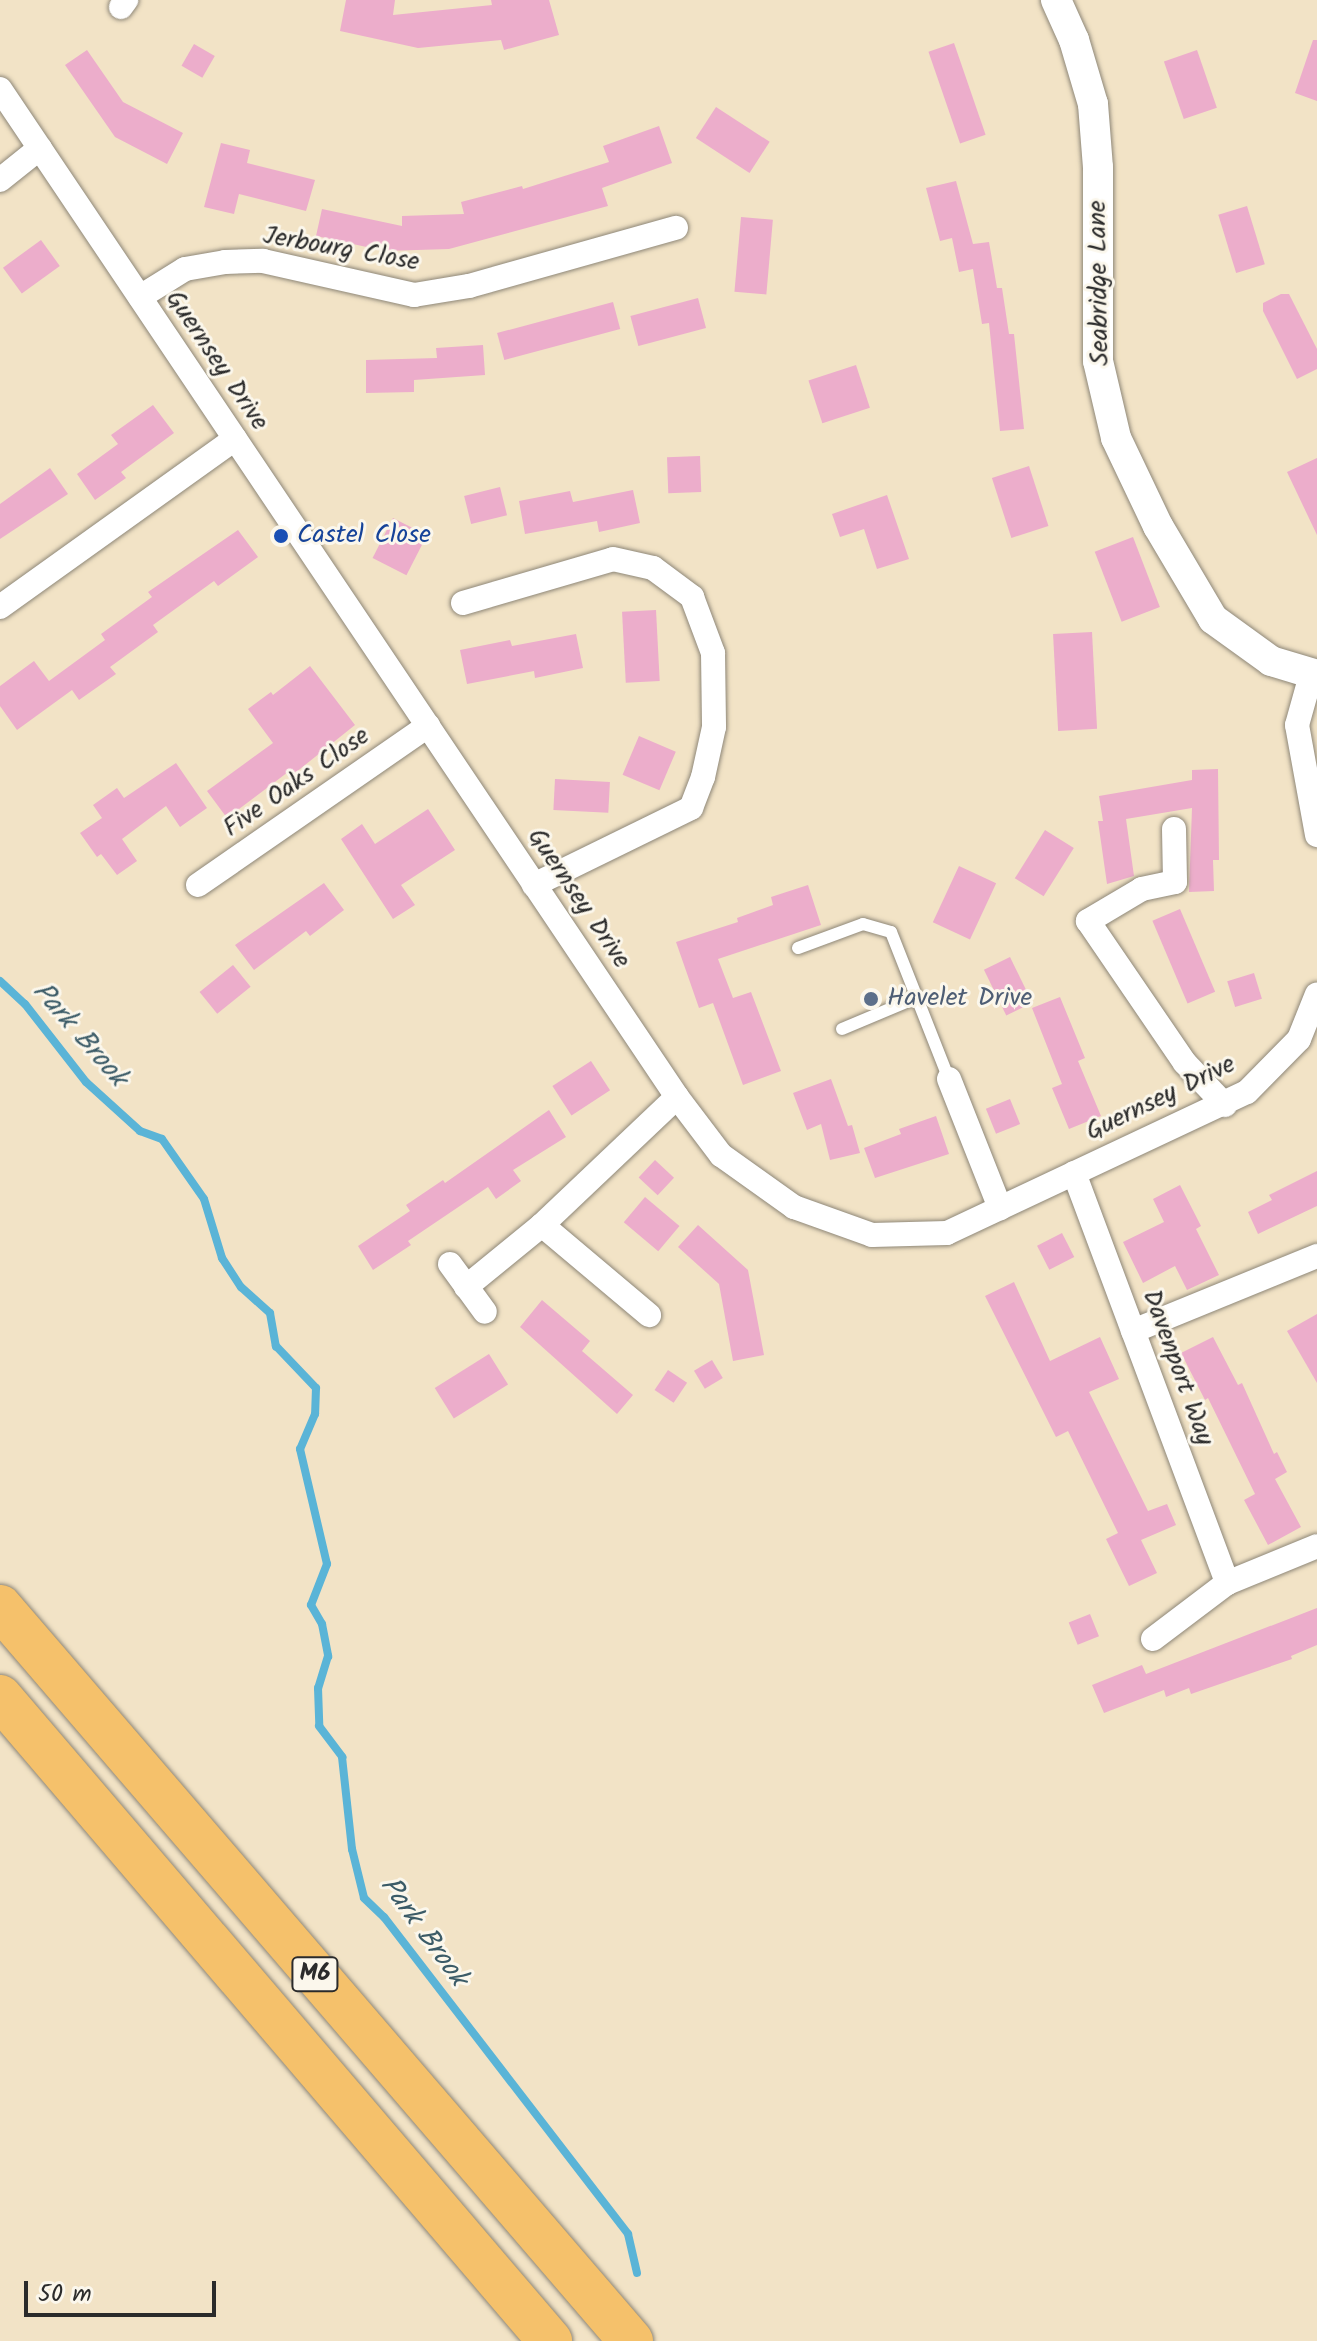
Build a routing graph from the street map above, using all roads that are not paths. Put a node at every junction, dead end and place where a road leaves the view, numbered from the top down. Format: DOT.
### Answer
graph roads {
  1 [pos="1056,0"];
  2 [pos="0,89"];
  3 [pos="40,148"];
  4 [pos="0,180"];
  5 [pos="676,228"];
  6 [pos="140,297"];
  7 [pos="235,439"];
  8 [pos="463,603"];
  9 [pos="0,607"];
  10 [pos="1314,675"];
  11 [pos="428,726"];
  12 [pos="1174,829"];
  13 [pos="1317,835"];
  14 [pos="198,885"];
  15 [pos="534,885"];
  16 [pos="798,948"];
  17 [pos="1317,994"];
  18 [pos="918,997"];
  19 [pos="842,1029"];
  20 [pos="949,1079"];
  21 [pos="677,1097"];
  22 [pos="1225,1105"];
  23 [pos="1074,1173"];
  24 [pos="1000,1208"];
  25 [pos="542,1225"];
  26 [pos="1317,1256"];
  27 [pos="450,1264"];
  28 [pos="466,1287"];
  29 [pos="485,1312"];
  30 [pos="649,1315"];
  31 [pos="1133,1331"];
  32 [pos="1317,1546"];
  33 [pos="1227,1583"];
  34 [pos="0,1607"];
  35 [pos="1153,1639"];
  36 [pos="0,1697"];
  37 [pos="550,2341"];
  38 [pos="631,2341"];
  1 -- 10 [label="street, Seabridge Lane"];
  2 -- 3 [label="street, Guernsey Drive"];
  3 -- 4 [label="street"];
  3 -- 6 [label="street, Guernsey Drive"];
  5 -- 6 [label="street, Jerbourg Close"];
  6 -- 7 [label="street, Guernsey Drive"];
  7 -- 9 [label="street"];
  7 -- 11 [label="street, Guernsey Drive"];
  8 -- 15 [label="street"];
  10 -- 13 [label="street"];
  11 -- 14 [label="street, Five Oaks Close"];
  11 -- 15 [label="street, Guernsey Drive"];
  12 -- 22 [label="street"];
  15 -- 21 [label="street, Guernsey Drive"];
  16 -- 18 [label="lane"];
  17 -- 22 [label="street, Guernsey Drive"];
  18 -- 19 [label="lane"];
  18 -- 20 [label="lane"];
  20 -- 24 [label="street"];
  21 -- 24 [label="street, Guernsey Drive"];
  21 -- 25 [label="street"];
  22 -- 23 [label="street, Guernsey Drive"];
  23 -- 24 [label="street, Guernsey Drive"];
  23 -- 31 [label="street, Davenport Way"];
  25 -- 28 [label="street"];
  25 -- 30 [label="street"];
  26 -- 31 [label="street"];
  27 -- 28 [label="street"];
  28 -- 29 [label="street"];
  31 -- 33 [label="street, Davenport Way"];
  32 -- 33 [label="street"];
  33 -- 35 [label="street"];
  34 -- 38 [label="highway, M6"];
  36 -- 37 [label="highway, M6"];
}
